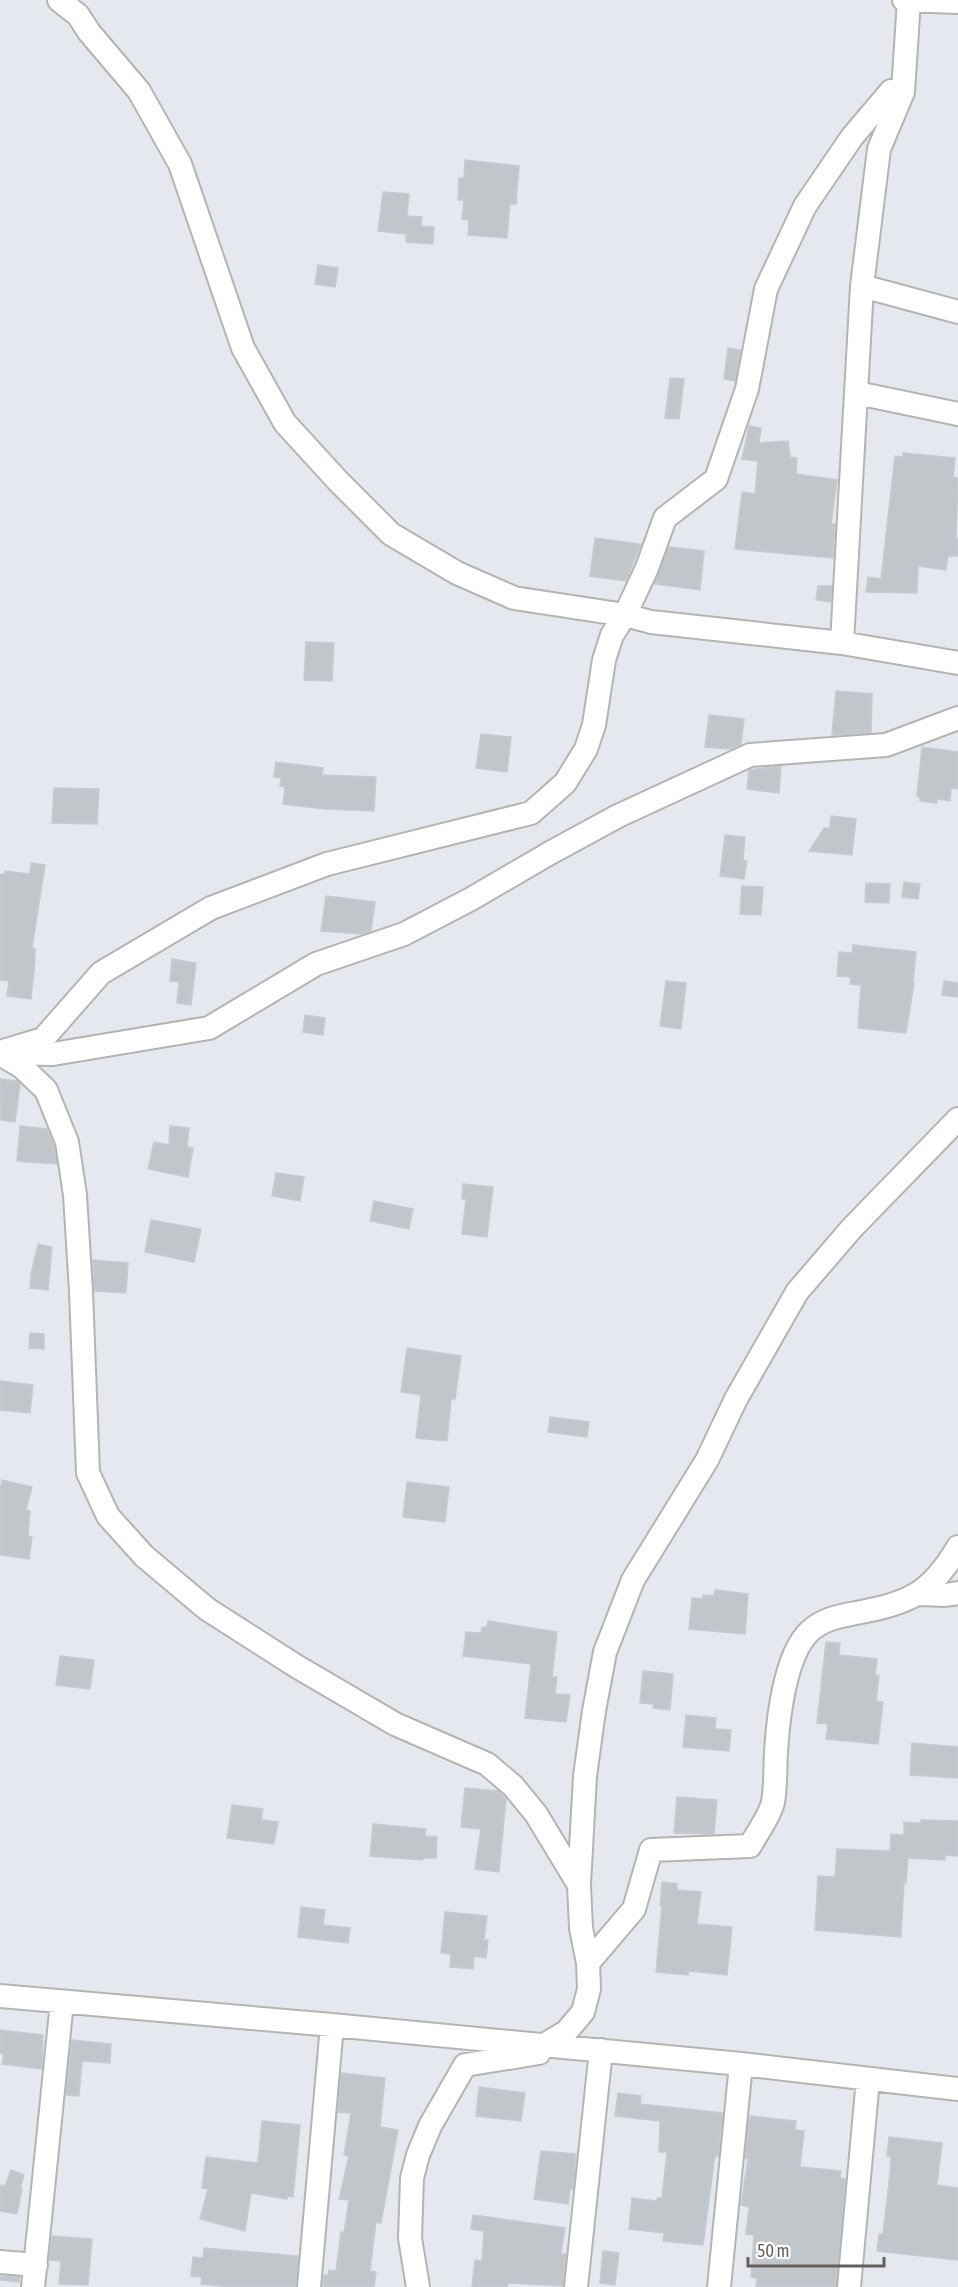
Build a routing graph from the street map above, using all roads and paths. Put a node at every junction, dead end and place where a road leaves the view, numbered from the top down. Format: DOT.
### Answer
graph roads {
  1 [pos="59,0"];
  2 [pos="904,0"];
  3 [pos="909,0"];
  4 [pos="958,2"];
  5 [pos="903,92"];
  6 [pos="862,286"];
  7 [pos="958,312"];
  8 [pos="857,393"];
  9 [pos="958,414"];
  10 [pos="625,615"];
  11 [pos="842,643"];
  12 [pos="958,663"];
  13 [pos="958,718"];
  14 [pos="0,1053"];
  15 [pos="958,1119"];
  16 [pos="958,1547"];
  17 [pos="958,1593"];
  18 [pos="920,1594"];
  19 [pos="579,1885"];
  20 [pos="588,1963"];
  21 [pos="0,1996"];
  22 [pos="62,2002"];
  23 [pos="332,2025"];
  24 [pos="544,2045"];
  25 [pos="570,2048"];
  26 [pos="601,2050"];
  27 [pos="741,2064"];
  28 [pos="868,2079"];
  29 [pos="958,2089"];
  30 [pos="0,2262"];
  31 [pos="34,2276"];
  32 [pos="309,2287"];
  33 [pos="418,2287"];
  34 [pos="576,2287"];
  35 [pos="719,2287"];
  36 [pos="849,2287"];
  1 -- 10 [label="street"];
  2 -- 3 [label="street"];
  3 -- 4 [label="street"];
  3 -- 5 [label="street"];
  5 -- 6 [label="street"];
  5 -- 10 [label="street"];
  6 -- 7 [label="street"];
  6 -- 8 [label="street"];
  8 -- 9 [label="street"];
  8 -- 11 [label="street"];
  10 -- 11 [label="street"];
  10 -- 14 [label="street"];
  11 -- 12 [label="street"];
  13 -- 14 [label="street"];
  14 -- 19 [label="street"];
  15 -- 19 [label="street"];
  16 -- 18 [label="street"];
  17 -- 18 [label="street"];
  18 -- 20 [label="street"];
  19 -- 20 [label="street"];
  20 -- 24 [label="street"];
  21 -- 22 [label="street"];
  22 -- 23 [label="street"];
  22 -- 31 [label="street"];
  23 -- 24 [label="street"];
  23 -- 32 [label="street"];
  24 -- 25 [label="street"];
  25 -- 26 [label="street"];
  25 -- 33 [label="street"];
  26 -- 27 [label="street"];
  26 -- 34 [label="street"];
  27 -- 28 [label="street"];
  27 -- 35 [label="street"];
  28 -- 29 [label="street"];
  28 -- 36 [label="street"];
  30 -- 31 [label="street"];
}
